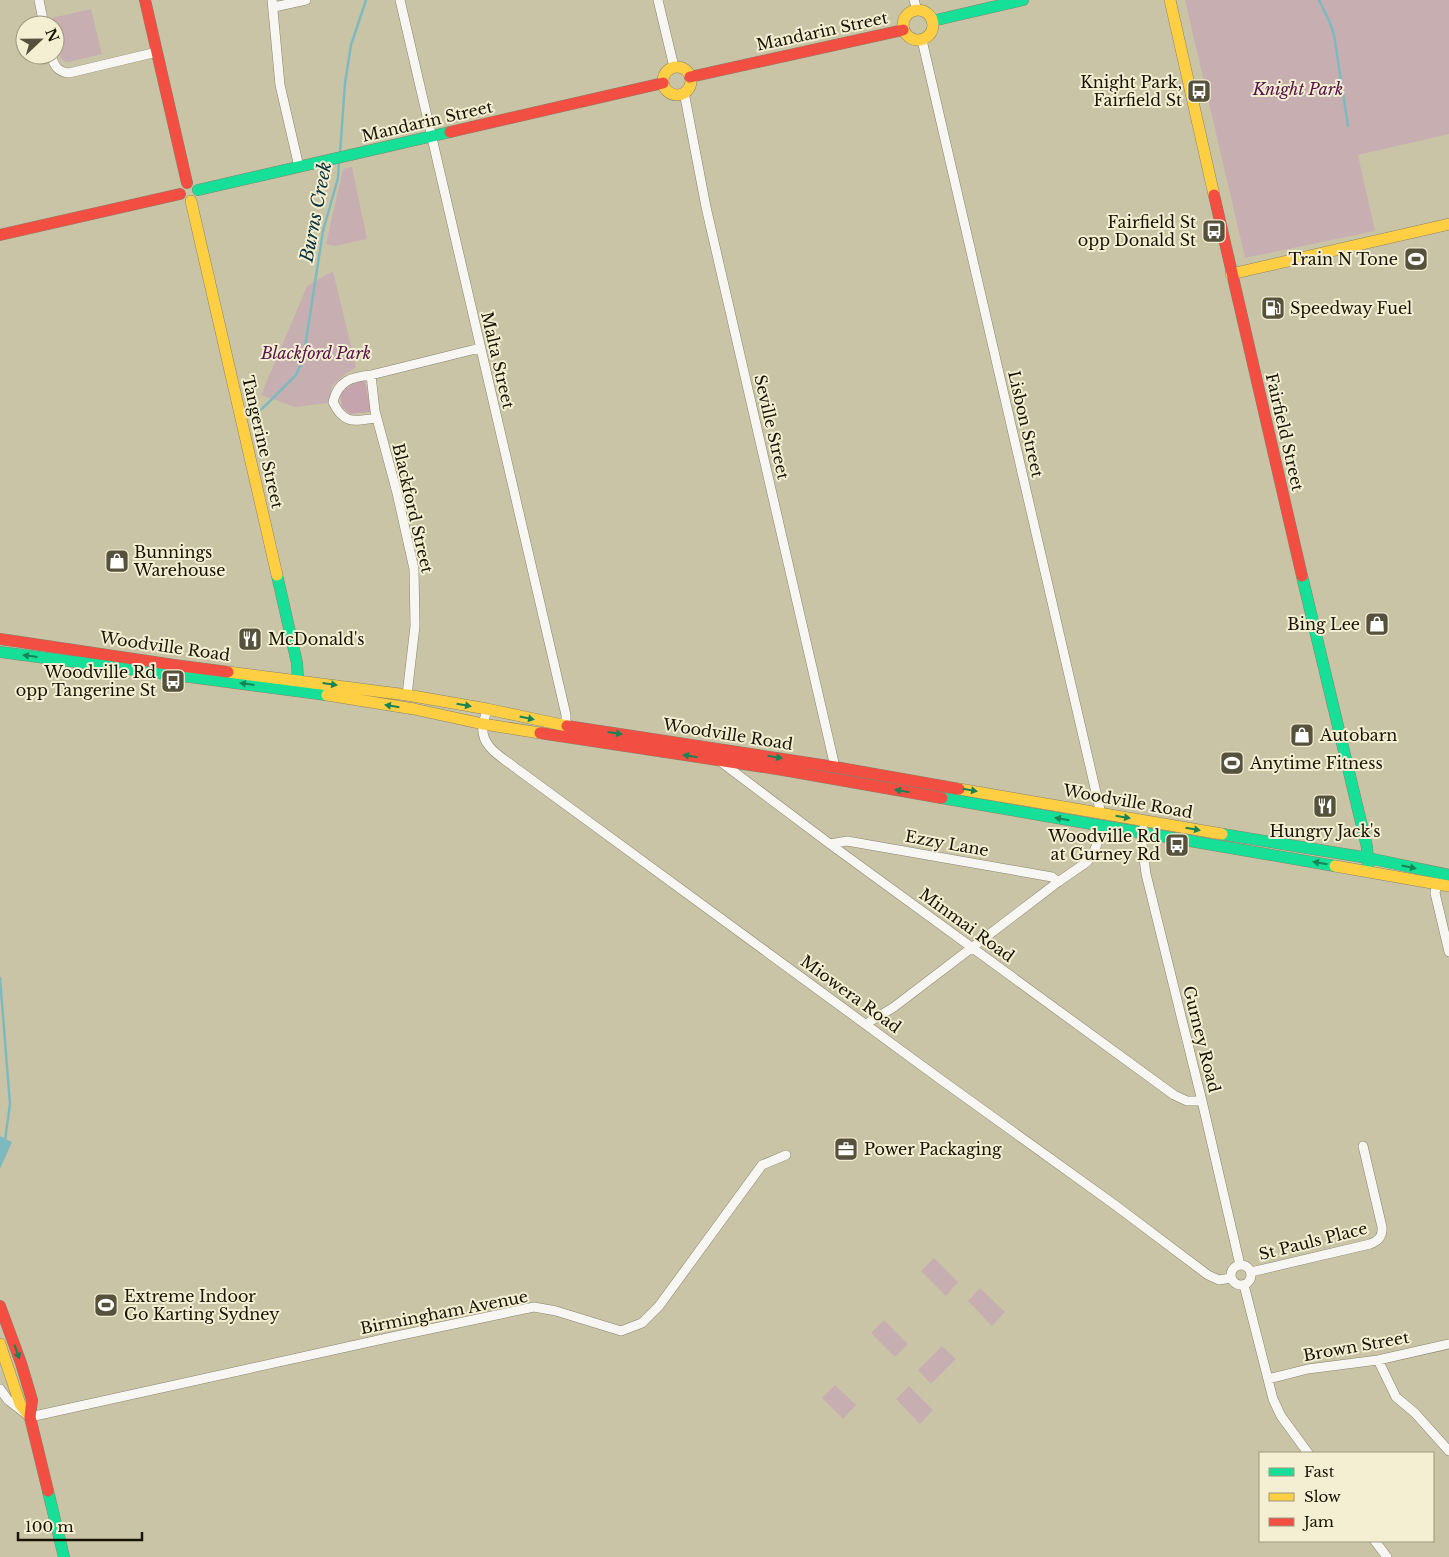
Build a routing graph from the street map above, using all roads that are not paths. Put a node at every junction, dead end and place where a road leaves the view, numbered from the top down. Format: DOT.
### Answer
graph roads {
  1 [pos="39,0"];
  2 [pos="145,0"];
  3 [pos="306,0"];
  4 [pos="400,0"];
  5 [pos="658,0"];
  6 [pos="1023,0"];
  7 [pos="1170,0"];
  8 [pos="273,3"];
  9 [pos="916,5"];
  10 [pos="42,15"];
  11 [pos="932,21"];
  12 [pos="903,30"];
  13 [pos="922,40"];
  14 [pos="157,52"];
  15 [pos="55,65"];
  16 [pos="674,68"];
  17 [pos="690,77"];
  18 [pos="663,83"];
  19 [pos="684,92"];
  20 [pos="432,136"];
  21 [pos="299,167"];
  22 [pos="187,183"];
  23 [pos="198,190"];
  24 [pos="180,194"];
  25 [pos="191,201"];
  26 [pos="1449,224"];
  27 [pos="0,235"];
  28 [pos="1231,274"];
  29 [pos="480,348"];
  30 [pos="371,375"];
  31 [pos="376,418"];
  32 [pos="0,639"];
  33 [pos="0,652"];
  34 [pos="297,685"];
  35 [pos="407,695"];
  36 [pos="487,709"];
  37 [pos="483,724"];
  38 [pos="566,726"];
  39 [pos="719,761"];
  40 [pos="835,767"];
  41 [pos="1101,814"];
  42 [pos="1144,820"];
  43 [pos="1100,826"];
  44 [pos="1143,833"];
  45 [pos="830,844"];
  46 [pos="1368,858"];
  47 [pos="1368,872"];
  48 [pos="1449,875"];
  49 [pos="1058,882"];
  50 [pos="1437,884"];
  51 [pos="1449,886"];
  52 [pos="972,947"];
  53 [pos="1449,952"];
  54 [pos="866,1024"];
  55 [pos="1202,1101"];
  56 [pos="1363,1146"];
  57 [pos="786,1155"];
  58 [pos="1240,1265"];
  59 [pos="1251,1272"];
  60 [pos="1231,1278"];
  61 [pos="1244,1285"];
  62 [pos="0,1306"];
  63 [pos="0,1344"];
  64 [pos="1449,1344"];
  65 [pos="1378,1360"];
  66 [pos="1268,1379"];
  67 [pos="0,1389"];
  68 [pos="30,1418"];
  69 [pos="1449,1451"];
  70 [pos="1307,1452"];
  71 [pos="1375,1542"];
  72 [pos="64,1557"];
  73 [pos="1387,1557"];
  1 -- 10 [label="street"];
  2 -- 14 [label="main road"];
  3 -- 8 [label="street"];
  4 -- 20 [label="street, Malta Street"];
  5 -- 16 [label="street"];
  6 -- 11 [label="main road"];
  7 -- 28 [label="main road, Fairfield Street"];
  8 -- 21 [label="street"];
  9 -- 11 [label="main road"];
  9 -- 12 [label="main road"];
  11 -- 13 [label="main road"];
  12 -- 13 [label="main road"];
  12 -- 17 [label="main road, Mandarin Street"];
  13 -- 41 [label="street, Lisbon Street"];
  14 -- 15 [label="street"];
  14 -- 22 [label="main road"];
  16 -- 17 [label="main road"];
  16 -- 18 [label="main road"];
  17 -- 19 [label="main road"];
  18 -- 19 [label="main road"];
  18 -- 20 [label="main road, Mandarin Street"];
  19 -- 40 [label="street, Seville Street"];
  20 -- 21 [label="main road, Mandarin Street"];
  20 -- 29 [label="street, Malta Street"];
  21 -- 23 [label="main road, Mandarin Street"];
  22 -- 23 [label="main road"];
  22 -- 24 [label="main road"];
  23 -- 25 [label="main road"];
  24 -- 25 [label="main road"];
  24 -- 27 [label="main road"];
  25 -- 34 [label="main road, Tangerine Street"];
  26 -- 28 [label="main road"];
  28 -- 46 [label="main road, Fairfield Street"];
  29 -- 30 [label="street"];
  29 -- 38 [label="street, Malta Street"];
  30 -- 31 [label="street, Blackford Street"];
  30 -- 31 [label="street"];
  31 -- 35 [label="street, Blackford Street"];
  32 -- 34 [label="main road, Woodville Road"];
  34 -- 33 [label="main road, Woodville Road, one-way"];
  34 -- 35 [label="main road, Woodville Road, one-way"];
  37 -- 34 [label="main road, Woodville Road, one-way"];
  35 -- 36 [label="main road, Woodville Road, one-way"];
  36 -- 37 [label="street, Miowera Road"];
  36 -- 38 [label="main road, Woodville Road, one-way"];
  39 -- 37 [label="main road, Woodville Road, one-way"];
  37 -- 54 [label="street, Miowera Road"];
  38 -- 40 [label="main road, Woodville Road, one-way"];
  43 -- 39 [label="main road, Woodville Road, one-way"];
  39 -- 45 [label="street, Minmai Road"];
  40 -- 41 [label="main road, Woodville Road, one-way"];
  41 -- 42 [label="main road, Woodville Road, one-way"];
  42 -- 44 [label="street, Gurney Road"];
  42 -- 46 [label="main road, Woodville Road, one-way"];
  43 -- 44 [label="main road, Woodville Road"];
  43 -- 49 [label="street"];
  47 -- 44 [label="main road, Woodville Road, one-way"];
  44 -- 55 [label="street, Gurney Road"];
  45 -- 49 [label="street, Ezzy Lane"];
  45 -- 52 [label="street, Minmai Road"];
  46 -- 47 [label="main road, Fairfield Street"];
  46 -- 48 [label="main road, Woodville Road, one-way"];
  47 -- 50 [label="main road, Woodville Road"];
  49 -- 52 [label="street"];
  50 -- 51 [label="main road, Woodville Road"];
  50 -- 53 [label="street"];
  52 -- 54 [label="street"];
  52 -- 55 [label="street, Minmai Road"];
  54 -- 60 [label="street, Miowera Road"];
  55 -- 58 [label="street, Gurney Road"];
  56 -- 59 [label="street, St Pauls Place"];
  57 -- 68 [label="street, Birmingham Avenue"];
  58 -- 59 [label="street"];
  58 -- 60 [label="street"];
  59 -- 61 [label="street"];
  60 -- 61 [label="street"];
  61 -- 66 [label="street"];
  62 -- 68 [label="main road, one-way"];
  63 -- 68 [label="main road"];
  64 -- 65 [label="street, Brown Street"];
  65 -- 66 [label="street, Brown Street"];
  65 -- 69 [label="street"];
  66 -- 70 [label="street"];
  67 -- 68 [label="street"];
  68 -- 72 [label="main road"];
  71 -- 73 [label="street"];
}
